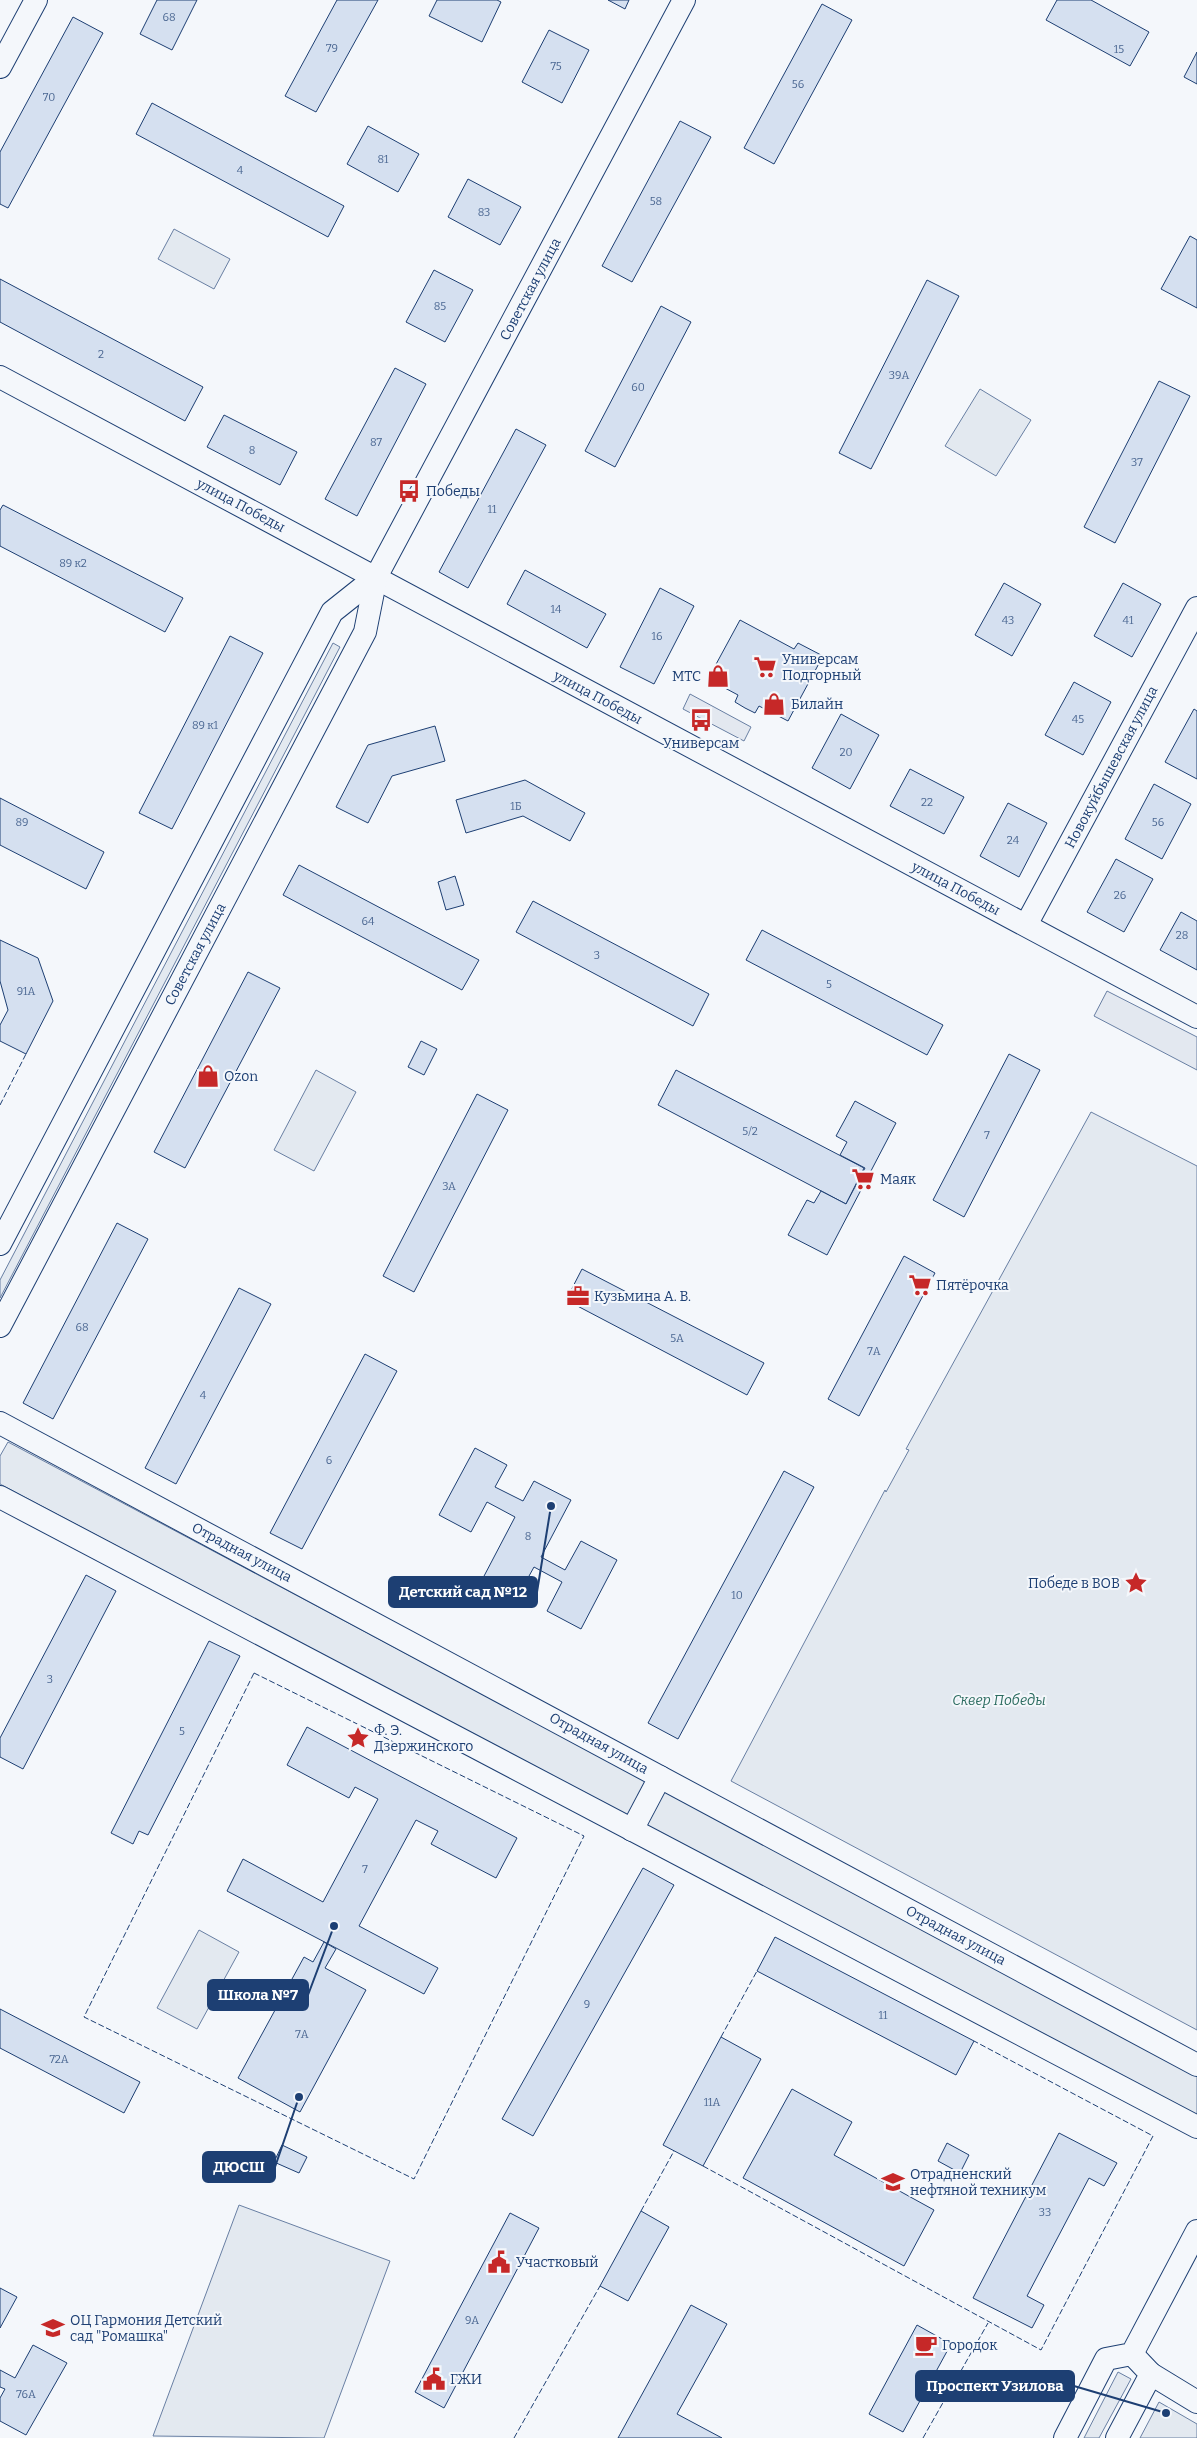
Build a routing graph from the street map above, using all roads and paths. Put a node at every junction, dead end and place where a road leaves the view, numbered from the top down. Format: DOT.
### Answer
graph roads {
  1 [pos="36,0"];
  2 [pos="684,0"];
  3 [pos="0,67"];
  4 [pos="0,377"];
  5 [pos="376,577"];
  6 [pos="1197,608"];
  7 [pos="1026,925"];
  8 [pos="1197,1016"];
  9 [pos="0,1244"];
  10 [pos="0,1326"];
  11 [pos="0,1424"];
  12 [pos="0,1498"];
  13 [pos="660,1777"];
  14 [pos="632,1830"];
  15 [pos="1197,2065"];
  16 [pos="1197,2127"];
  17 [pos="1197,2231"];
  18 [pos="1132,2354"];
  19 [pos="1150,2374"];
  20 [pos="1197,2402"];
  21 [pos="1064,2438"];
  22 [pos="1117,2438"];
  1 -- 3 [label="street"];
  2 -- 5 [label="street, Советская улица"];
  4 -- 5 [label="street, улица Победы"];
  5 -- 7 [label="street, улица Победы"];
  5 -- 9 [label="street, Советская улица"];
  5 -- 10 [label="street, Советская улица"];
  6 -- 7 [label="street, Новокуйбышевская улица"];
  7 -- 8 [label="street, улица Победы"];
  11 -- 13 [label="street, Отрадная улица"];
  12 -- 14 [label="street"];
  13 -- 14 [label="street"];
  13 -- 15 [label="street, Отрадная улица"];
  14 -- 16 [label="street"];
  17 -- 18 [label="street"];
  18 -- 19 [label="street"];
  18 -- 21 [label="street"];
  19 -- 20 [label="street"];
  19 -- 22 [label="street"];
}
